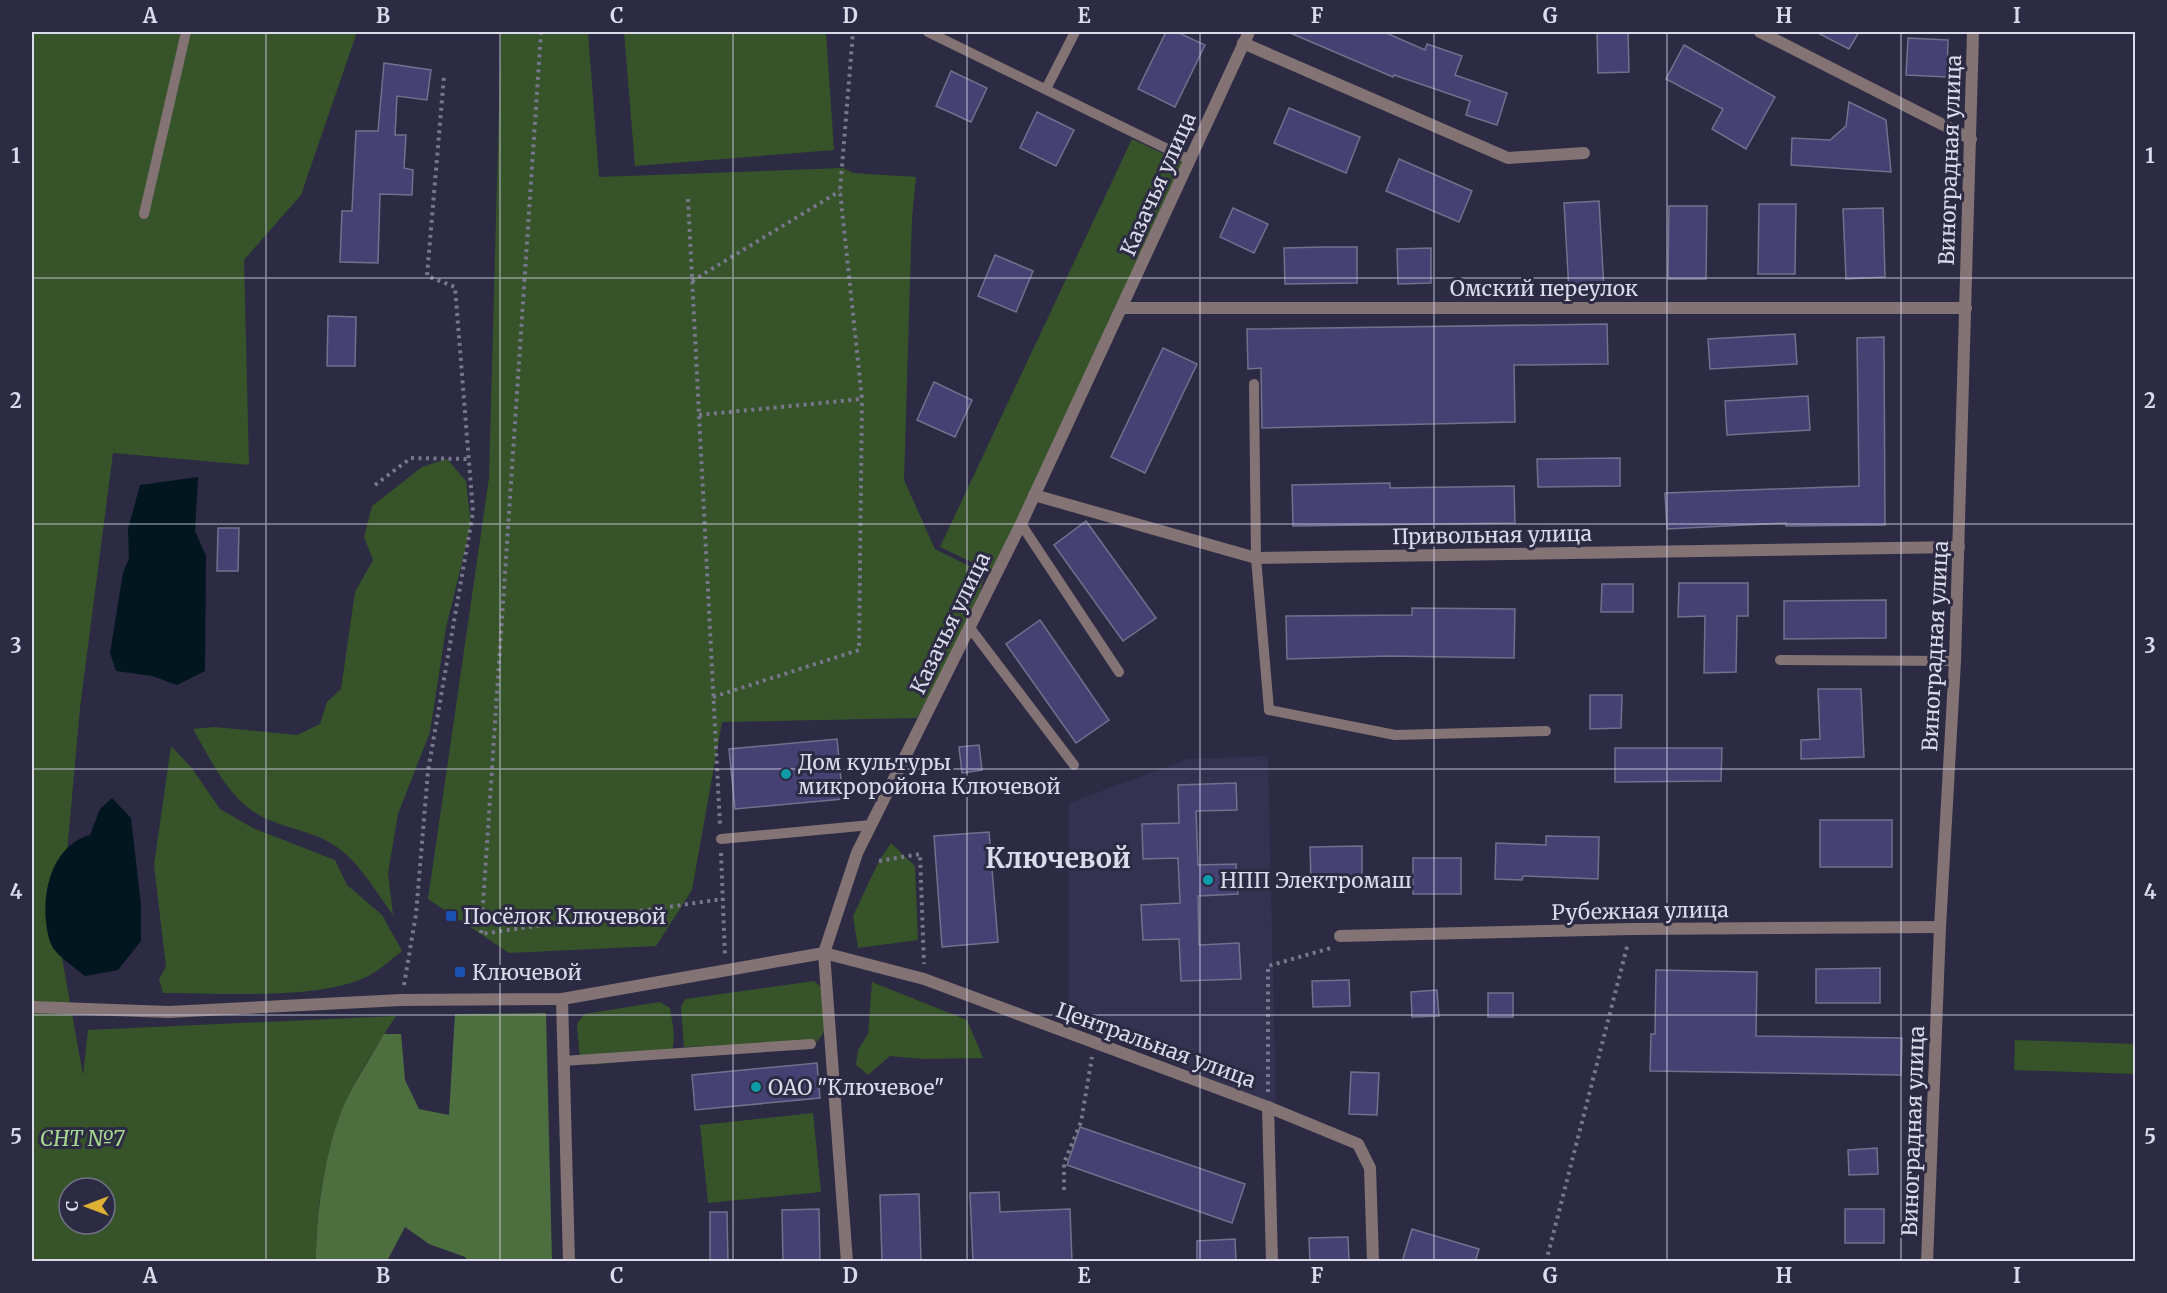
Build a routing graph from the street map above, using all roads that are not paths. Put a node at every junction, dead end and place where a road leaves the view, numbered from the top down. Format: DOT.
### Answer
graph roads {
  1 [pos="186,32"];
  2 [pos="928,32"];
  3 [pos="1075,32"];
  4 [pos="1760,32"];
  5 [pos="1973,32"];
  6 [pos="1246,37"];
  7 [pos="1046,89"];
  8 [pos="1971,140"];
  9 [pos="1584,153"];
  10 [pos="1190,160"];
  11 [pos="144,214"];
  12 [pos="1123,308"];
  13 [pos="1966,308"];
  14 [pos="1254,384"];
  15 [pos="1034,495"];
  16 [pos="1021,524"];
  17 [pos="1959,546"];
  18 [pos="1256,558"];
  19 [pos="970,628"];
  20 [pos="1780,660"];
  21 [pos="1955,661"];
  22 [pos="1119,672"];
  23 [pos="1546,731"];
  24 [pos="1074,765"];
  25 [pos="871,825"];
  26 [pos="721,839"];
  27 [pos="1940,927"];
  28 [pos="1341,940"];
  29 [pos="824,953"];
  30 [pos="562,999"];
  31 [pos="32,1007"];
  32 [pos="811,1044"];
  33 [pos="563,1061"];
  34 [pos="1268,1107"];
  35 [pos="569,1262"];
  36 [pos="847,1262"];
  37 [pos="1272,1262"];
  38 [pos="1373,1262"];
  39 [pos="1927,1262"];
  1 -- 11 [label="lane"];
  2 -- 7 [label="lane"];
  3 -- 7 [label="lane"];
  4 -- 8 [label="street"];
  5 -- 8 [label="street, Виноградная улица"];
  6 -- 9 [label="street"];
  6 -- 10 [label="street, Казачья улица"];
  7 -- 10 [label="lane"];
  8 -- 13 [label="street, Виноградная улица"];
  10 -- 12 [label="street, Казачья улица"];
  12 -- 13 [label="street, Омский переулок"];
  12 -- 15 [label="street, Казачья улица"];
  13 -- 17 [label="street, Виноградная улица"];
  14 -- 18 [label="lane"];
  15 -- 16 [label="street, Казачья улица"];
  15 -- 18 [label="street, Привольная улица"];
  16 -- 19 [label="street, Казачья улица"];
  16 -- 22 [label="lane"];
  17 -- 18 [label="street, Привольная улица"];
  17 -- 21 [label="street, Виноградная улица"];
  18 -- 23 [label="lane"];
  19 -- 24 [label="lane"];
  19 -- 25 [label="street, Казачья улица"];
  20 -- 21 [label="lane"];
  21 -- 27 [label="street, Виноградная улица"];
  25 -- 26 [label="lane"];
  25 -- 29 [label="street, Казачья улица"];
  27 -- 28 [label="street, Рубежная улица"];
  27 -- 39 [label="street, Виноградная улица"];
  29 -- 30 [label="street"];
  29 -- 34 [label="street, Центральная улица"];
  29 -- 36 [label="street, Казачья улица"];
  30 -- 31 [label="street"];
  30 -- 33 [label="street"];
  32 -- 33 [label="lane"];
  33 -- 35 [label="street"];
  34 -- 37 [label="street"];
  34 -- 38 [label="street, Центральная улица"];
}
